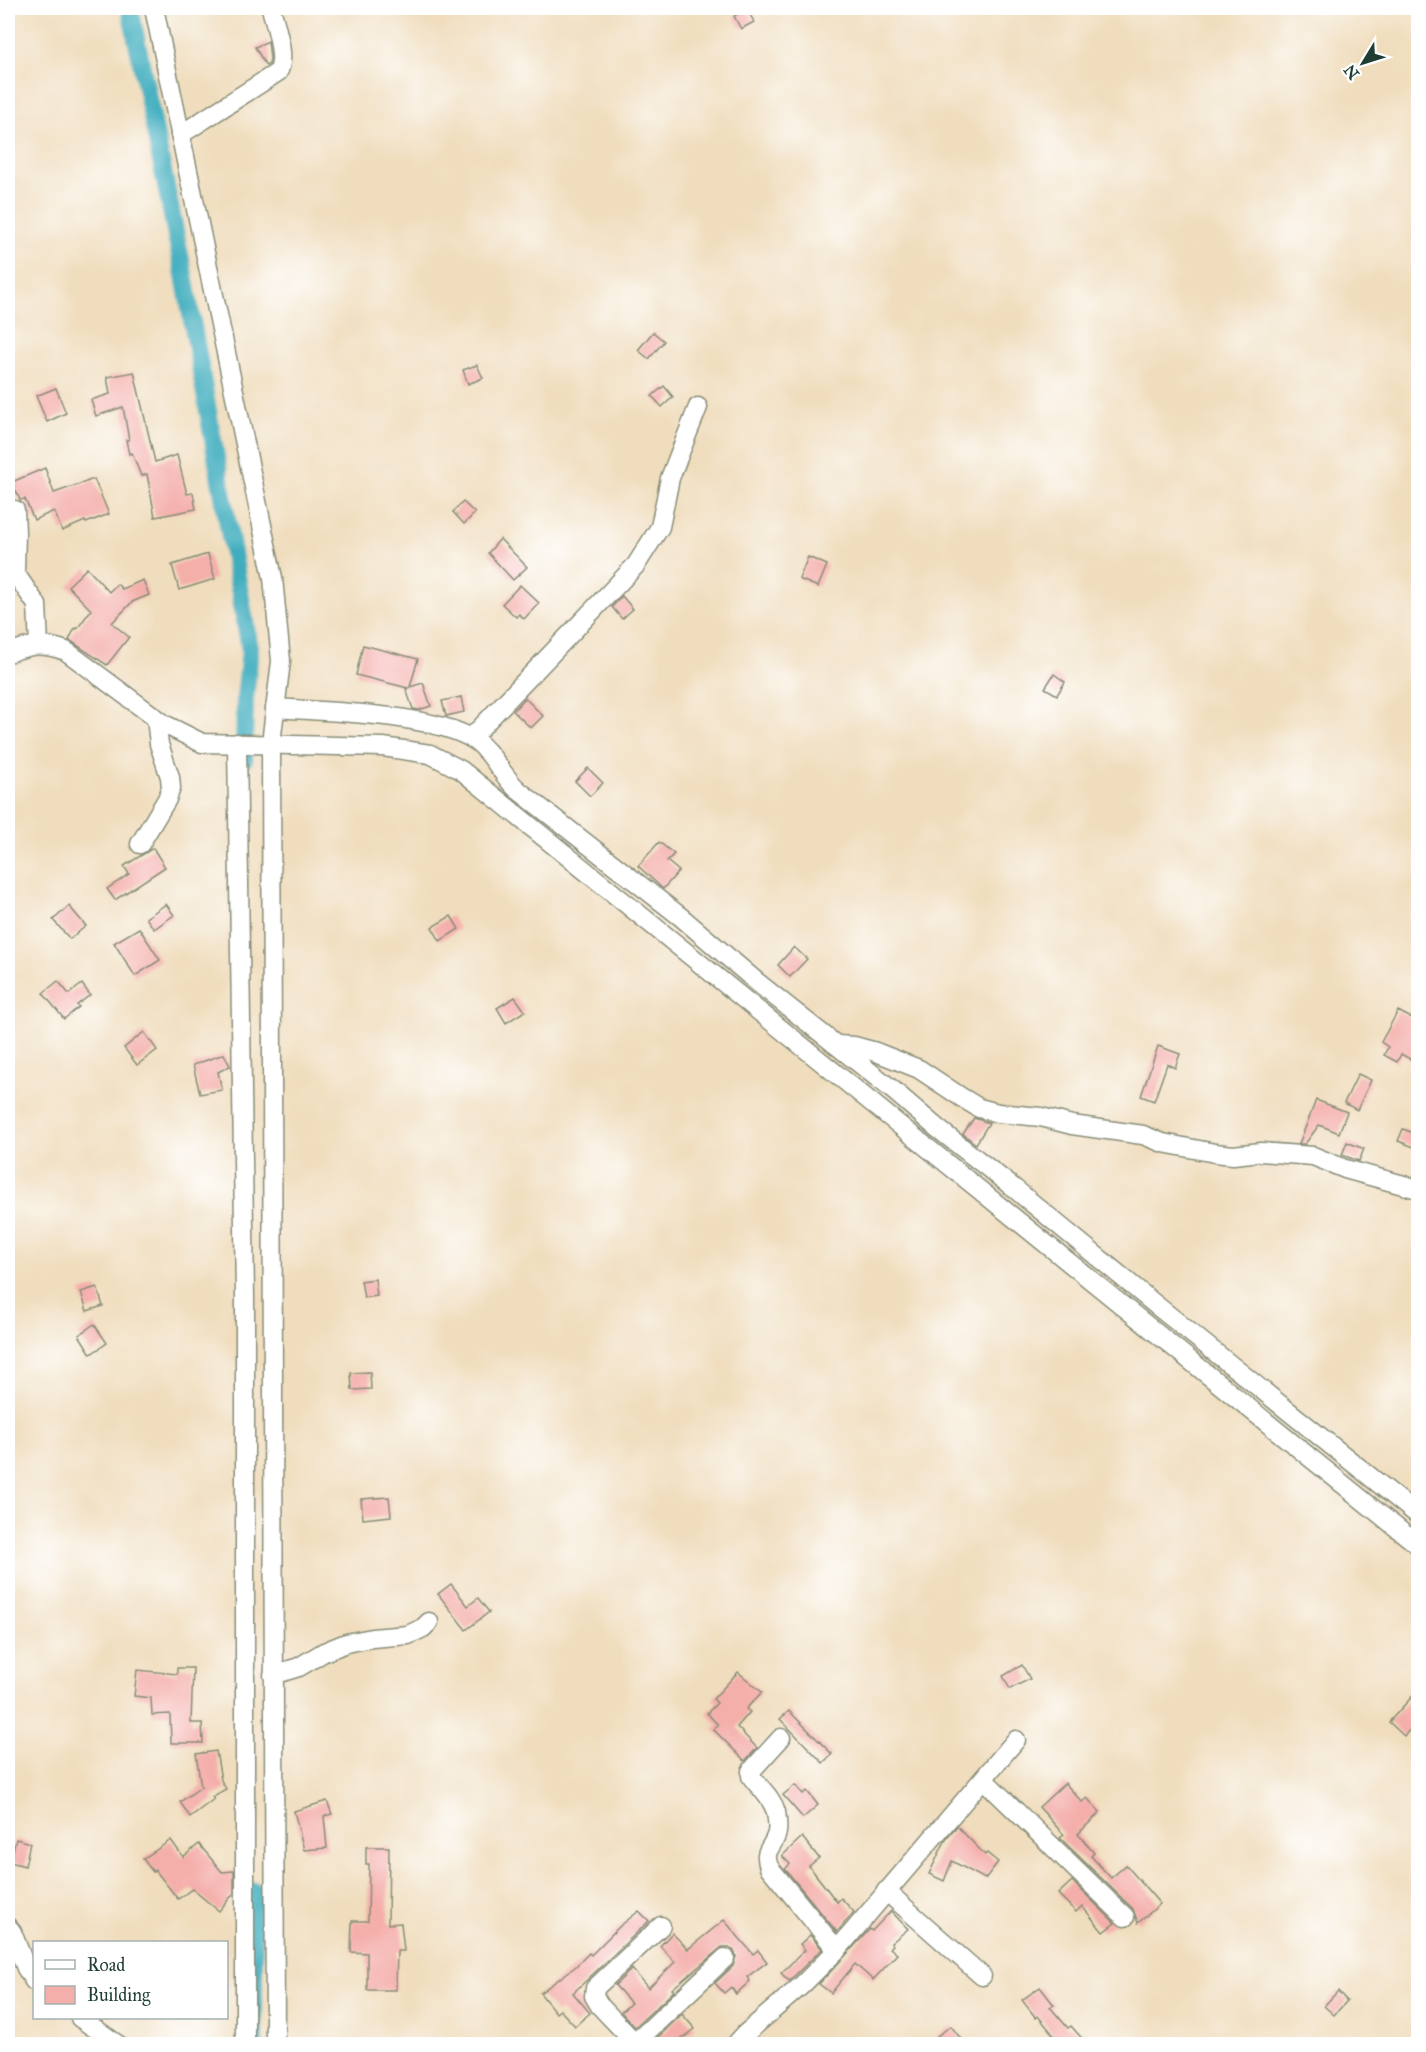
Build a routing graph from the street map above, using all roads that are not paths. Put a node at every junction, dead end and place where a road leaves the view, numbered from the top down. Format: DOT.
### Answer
graph roads {
  1 [pos="154,8"];
  2 [pos="271,8"];
  3 [pos="180,135"];
  4 [pos="698,407"];
  5 [pos="15,510"];
  6 [pos="39,645"];
  7 [pos="8,653"];
  8 [pos="275,708"];
  9 [pos="156,718"];
  10 [pos="471,738"];
  11 [pos="255,743"];
  12 [pos="140,844"];
  13 [pos="837,1045"];
  14 [pos="1419,1189"];
  15 [pos="1419,1515"];
  16 [pos="1419,1545"];
  17 [pos="429,1622"];
  18 [pos="273,1675"];
  19 [pos="781,1738"];
  20 [pos="1016,1740"];
  21 [pos="983,1779"];
  22 [pos="886,1891"];
  23 [pos="1125,1917"];
  24 [pos="661,1926"];
  25 [pos="8,1927"];
  26 [pos="837,1950"];
  27 [pos="725,1958"];
  28 [pos="982,1976"];
  29 [pos="33,1980"];
  30 [pos="81,2019"];
  31 [pos="117,2044"];
  32 [pos="245,2044"];
  33 [pos="274,2044"];
  34 [pos="636,2044"];
  35 [pos="735,2044"];
  1 -- 3 [label="street"];
  2 -- 3 [label="street"];
  3 -- 8 [label="street"];
  4 -- 10 [label="street"];
  5 -- 6 [label="street"];
  6 -- 7 [label="street"];
  6 -- 9 [label="street"];
  8 -- 10 [label="street"];
  8 -- 11 [label="street"];
  9 -- 11 [label="street"];
  9 -- 12 [label="street"];
  10 -- 13 [label="street"];
  11 -- 16 [label="street"];
  11 -- 18 [label="street"];
  11 -- 32 [label="street"];
  13 -- 14 [label="street"];
  13 -- 15 [label="street"];
  17 -- 18 [label="street"];
  18 -- 33 [label="street"];
  19 -- 26 [label="street"];
  20 -- 21 [label="street"];
  21 -- 22 [label="street"];
  21 -- 23 [label="street"];
  22 -- 26 [label="street"];
  22 -- 28 [label="street"];
  24 -- 34 [label="street"];
  25 -- 29 [label="street"];
  26 -- 35 [label="street"];
  27 -- 34 [label="street"];
  30 -- 31 [label="street"];
}
